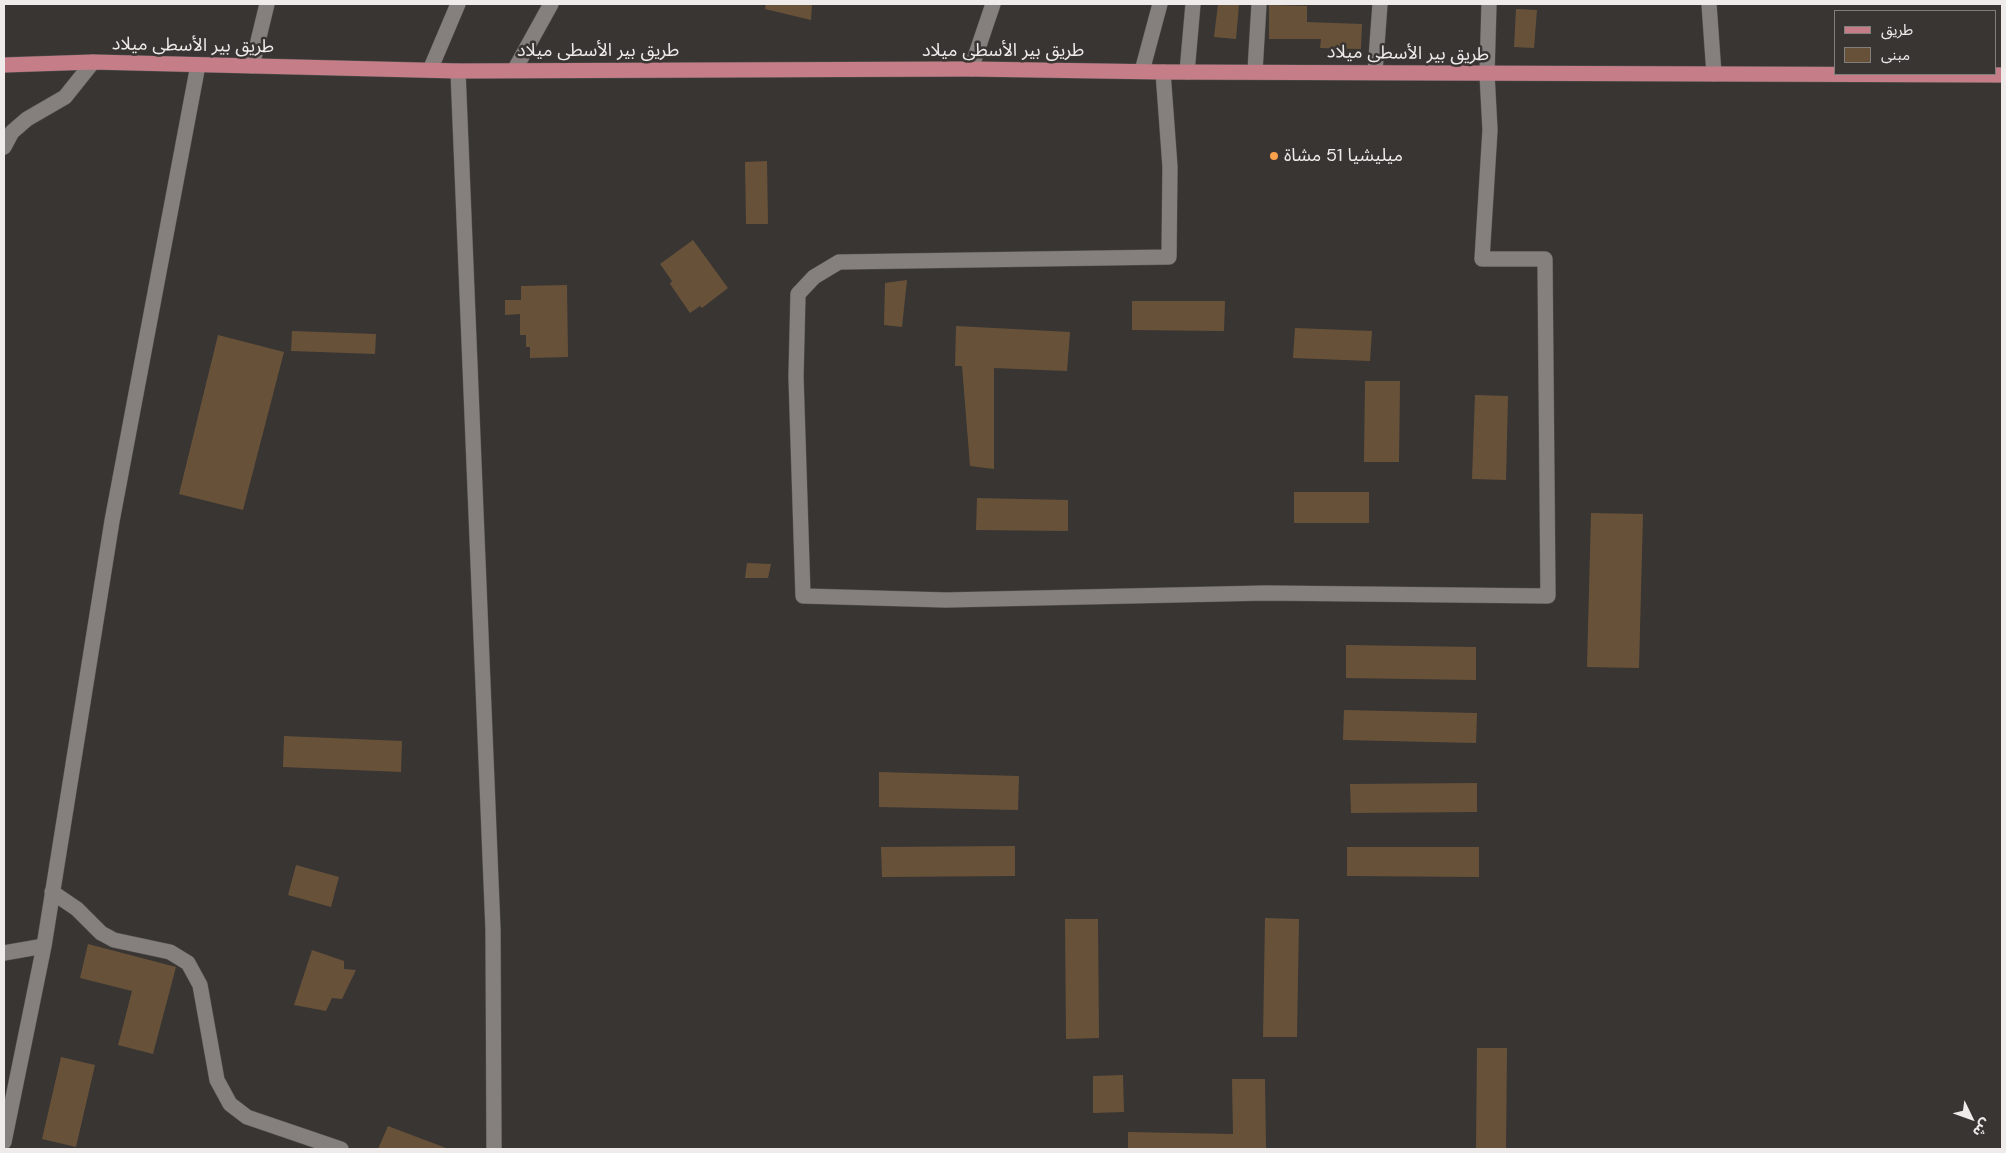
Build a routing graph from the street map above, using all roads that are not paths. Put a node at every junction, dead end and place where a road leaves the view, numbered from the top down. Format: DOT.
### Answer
graph roads {
  1 [pos="267,4"];
  2 [pos="458,4"];
  3 [pos="551,4"];
  4 [pos="993,4"];
  5 [pos="1160,4"];
  6 [pos="1193,4"];
  7 [pos="1259,4"];
  8 [pos="1380,4"];
  9 [pos="1489,4"];
  10 [pos="1709,4"];
  11 [pos="93,62"];
  12 [pos="4,65"];
  13 [pos="198,65"];
  14 [pos="252,66"];
  15 [pos="971,69"];
  16 [pos="430,70"];
  17 [pos="515,70"];
  18 [pos="458,71"];
  19 [pos="1142,71"];
  20 [pos="1255,71"];
  21 [pos="1164,72"];
  22 [pos="1187,72"];
  23 [pos="1375,72"];
  24 [pos="1487,74"];
  25 [pos="1714,74"];
  26 [pos="1834,74"];
  27 [pos="4,147"];
  28 [pos="52,892"];
  29 [pos="44,946"];
  30 [pos="4,953"];
  31 [pos="7,1110"];
  32 [pos="4,1142"];
  33 [pos="341,1149"];
  34 [pos="494,1149"];
  1 -- 14 [label="street"];
  2 -- 16 [label="street"];
  3 -- 17 [label="street"];
  4 -- 15 [label="street"];
  5 -- 19 [label="street"];
  6 -- 22 [label="street"];
  7 -- 20 [label="street"];
  8 -- 23 [label="street"];
  9 -- 24 [label="street"];
  10 -- 25 [label="street"];
  11 -- 12 [label="main road, طريق بير الأسطى ميلاد"];
  11 -- 13 [label="main road, طريق بير الأسطى ميلاد"];
  11 -- 27 [label="street"];
  13 -- 14 [label="main road, طريق بير الأسطى ميلاد"];
  13 -- 28 [label="street"];
  14 -- 16 [label="main road, طريق بير الأسطى ميلاد"];
  15 -- 17 [label="main road, طريق بير الأسطى ميلاد"];
  15 -- 19 [label="main road, طريق بير الأسطى ميلاد"];
  16 -- 18 [label="main road, طريق بير الأسطى ميلاد"];
  17 -- 18 [label="main road, طريق بير الأسطى ميلاد"];
  18 -- 34 [label="street"];
  19 -- 21 [label="main road, طريق بير الأسطى ميلاد"];
  20 -- 22 [label="main road, طريق بير الأسطى ميلاد"];
  20 -- 23 [label="main road, طريق بير الأسطى ميلاد"];
  21 -- 22 [label="main road, طريق بير الأسطى ميلاد"];
  21 -- 24 [label="street"];
  23 -- 24 [label="main road, طريق بير الأسطى ميلاد"];
  24 -- 25 [label="main road, طريق بير الأسطى ميلاد"];
  25 -- 26 [label="main road, طريق بير الأسطى ميلاد"];
  28 -- 29 [label="street"];
  28 -- 33 [label="street"];
  29 -- 30 [label="street"];
  29 -- 31 [label="street"];
  31 -- 32 [label="street"];
}
